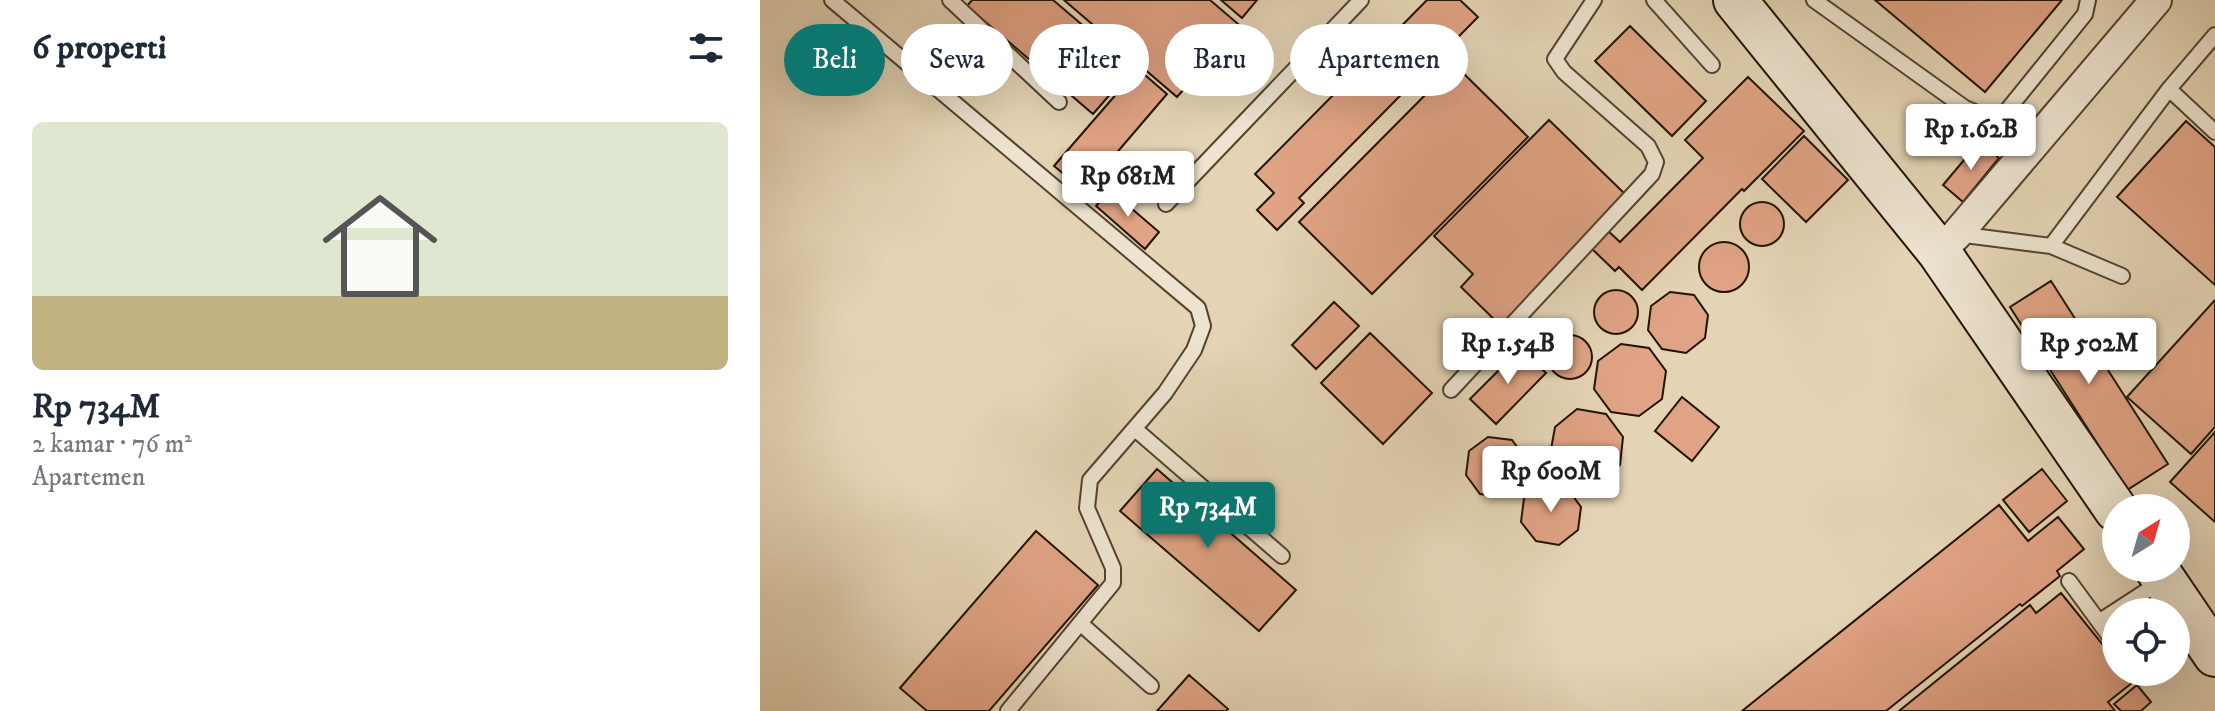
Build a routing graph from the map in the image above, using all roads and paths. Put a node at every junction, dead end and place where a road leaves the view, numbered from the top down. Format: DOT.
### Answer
graph roads {
  1 [pos="832,0"];
  2 [pos="950,0"];
  3 [pos="1361,0"];
  4 [pos="1594,0"];
  5 [pos="1654,0"];
  6 [pos="1735,0"];
  7 [pos="1814,0"];
  8 [pos="2088,0"];
  9 [pos="2156,0"];
  10 [pos="2215,35"];
  11 [pos="1712,65"];
  12 [pos="2169,89"];
  13 [pos="1059,102"];
  14 [pos="2215,132"];
  15 [pos="1166,204"];
  16 [pos="1948,243"];
  17 [pos="2051,246"];
  18 [pos="2122,276"];
  19 [pos="1451,390"];
  20 [pos="1135,429"];
  21 [pos="2106,494"];
  22 [pos="1282,556"];
  23 [pos="2069,581"];
  24 [pos="2150,582"];
  25 [pos="2166,582"];
  26 [pos="2100,621"];
  27 [pos="1080,623"];
  28 [pos="2102,624"];
  29 [pos="2214,652"];
  30 [pos="1151,686"];
  31 [pos="1008,711"];
  1 -- 20 [label="lane"];
  2 -- 13 [label="lane"];
  3 -- 15 [label="lane"];
  4 -- 19 [label="lane"];
  5 -- 11 [label="lane"];
  6 -- 16 [label="street"];
  7 -- 8 [label="lane"];
  9 -- 16 [label="street"];
  10 -- 12 [label="lane"];
  12 -- 14 [label="lane"];
  12 -- 17 [label="lane"];
  16 -- 17 [label="lane"];
  16 -- 21 [label="street"];
  17 -- 18 [label="lane"];
  20 -- 22 [label="lane"];
  20 -- 27 [label="lane"];
  23 -- 26 [label="lane"];
  24 -- 26 [label="lane"];
  25 -- 29 [label="street"];
  26 -- 28 [label="lane"];
  27 -- 30 [label="lane"];
  27 -- 31 [label="lane"];
}
